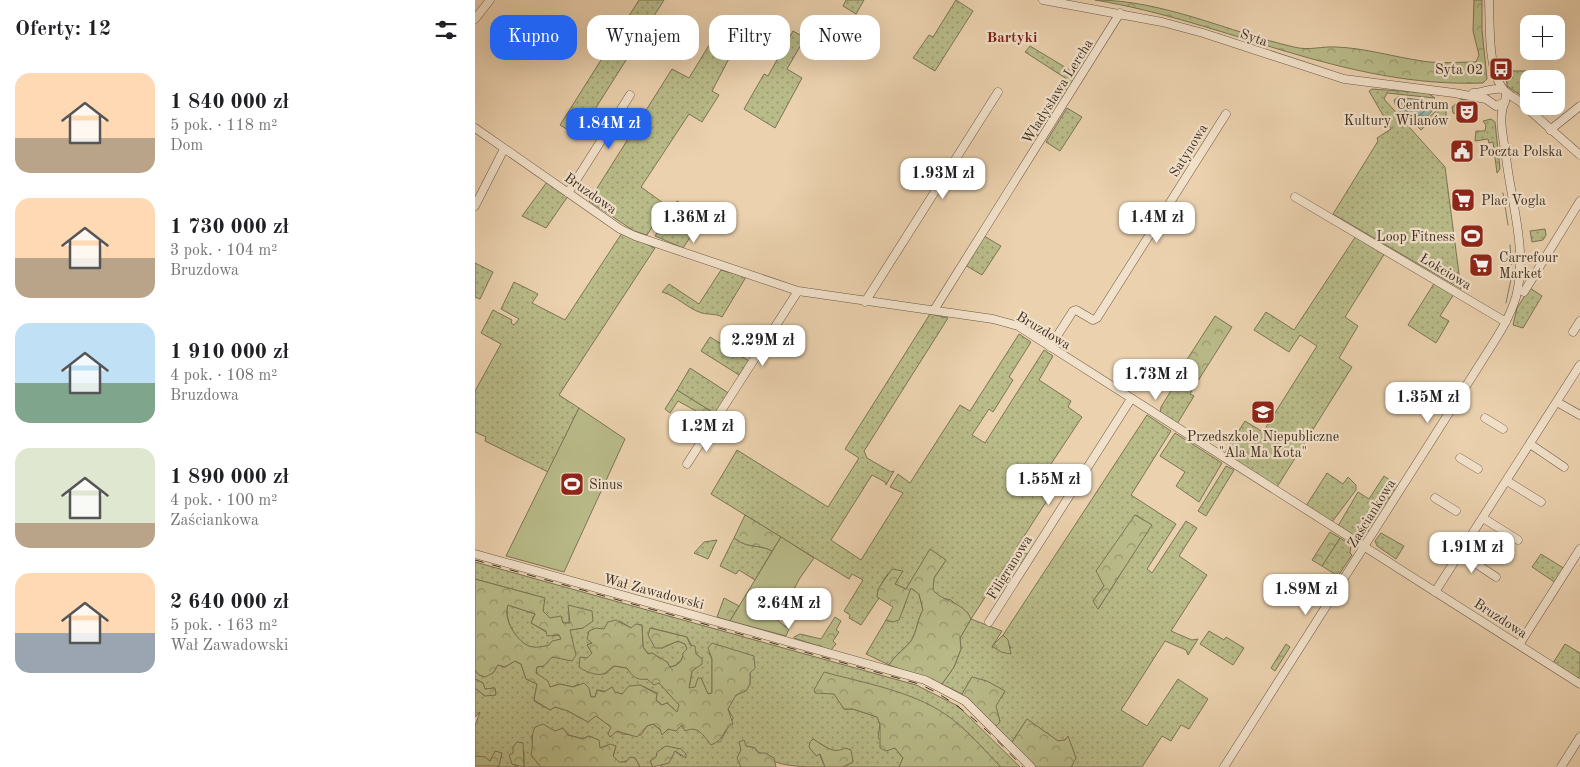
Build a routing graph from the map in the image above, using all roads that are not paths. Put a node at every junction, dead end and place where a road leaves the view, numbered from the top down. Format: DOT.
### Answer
graph roads {
  1 [pos="490,0"];
  2 [pos="1043,0"];
  3 [pos="1489,0"];
  4 [pos="1120,13"];
  5 [pos="475,20"];
  6 [pos="1494,64"];
  7 [pos="1491,90"];
  8 [pos="1504,91"];
  9 [pos="998,92"];
  10 [pos="1456,93"];
  11 [pos="630,95"];
  12 [pos="1520,102"];
  13 [pos="1491,103"];
  14 [pos="1504,103"];
  15 [pos="1520,106"];
  16 [pos="1580,106"];
  17 [pos="1226,114"];
  18 [pos="1532,115"];
  19 [pos="475,128"];
  20 [pos="1550,130"];
  21 [pos="1503,134"];
  22 [pos="504,148"];
  23 [pos="1580,156"];
  24 [pos="568,193"];
  25 [pos="1295,197"];
  26 [pos="1580,202"];
  27 [pos="475,206"];
  28 [pos="798,291"];
  29 [pos="1524,292"];
  30 [pos="865,302"];
  31 [pos="934,310"];
  32 [pos="1580,321"];
  33 [pos="1506,322"];
  34 [pos="1573,332"];
  35 [pos="1050,347"];
  36 [pos="1580,365"];
  37 [pos="1131,399"];
  38 [pos="1557,402"];
  39 [pos="1580,415"];
  40 [pos="1485,418"];
  41 [pos="1503,429"];
  42 [pos="1530,444"];
  43 [pos="1460,458"];
  44 [pos="687,464"];
  45 [pos="1564,467"];
  46 [pos="1478,470"];
  47 [pos="1507,481"];
  48 [pos="1435,498"];
  49 [pos="1541,502"];
  50 [pos="1455,510"];
  51 [pos="1483,518"];
  52 [pos="1518,540"];
  53 [pos="1364,546"];
  54 [pos="1580,549"];
  55 [pos="1460,553"];
  56 [pos="475,554"];
  57 [pos="1496,577"];
  58 [pos="1435,592"];
  59 [pos="989,622"];
  60 [pos="1519,645"];
  61 [pos="1580,684"];
  62 [pos="1580,737"];
  63 [pos="1031,767"];
  64 [pos="1224,767"];
  65 [pos="1561,767"];
  1 -- 5 [label="street"];
  2 -- 4 [label="street, Syta"];
  3 -- 6 [label="street"];
  4 -- 10 [label="street, Syta"];
  4 -- 31 [label="street, Władysława Lercha"];
  6 -- 7 [label="street"];
  6 -- 8 [label="street"];
  7 -- 8 [label="street, Syta"];
  7 -- 10 [label="street, Syta"];
  7 -- 13 [label="street"];
  8 -- 12 [label="street"];
  8 -- 14 [label="street"];
  9 -- 30 [label="street"];
  10 -- 13 [label="street, Syta"];
  11 -- 24 [label="street"];
  13 -- 14 [label="street, Syta"];
  13 -- 21 [label="street"];
  14 -- 15 [label="street"];
  14 -- 21 [label="street"];
  16 -- 20 [label="street"];
  17 -- 35 [label="street, Satynowa"];
  18 -- 20 [label="street"];
  19 -- 22 [label="street, Bruzdowa"];
  20 -- 23 [label="street"];
  21 -- 33 [label="street, Zaściankowa"];
  22 -- 24 [label="street, Bruzdowa"];
  22 -- 27 [label="street"];
  24 -- 28 [label="street, Bruzdowa"];
  25 -- 33 [label="street, Łokciowa"];
  26 -- 29 [label="street"];
  28 -- 30 [label="street, Bruzdowa"];
  28 -- 44 [label="street"];
  30 -- 31 [label="street, Bruzdowa"];
  31 -- 35 [label="street, Bruzdowa"];
  32 -- 34 [label="street"];
  33 -- 53 [label="street, Zaściankowa"];
  35 -- 37 [label="street, Bruzdowa"];
  36 -- 38 [label="street"];
  37 -- 53 [label="street, Bruzdowa"];
  37 -- 59 [label="street, Filigranowa"];
  38 -- 39 [label="street"];
  38 -- 42 [label="street"];
  40 -- 41 [label="street"];
  42 -- 45 [label="street"];
  42 -- 47 [label="street"];
  43 -- 46 [label="street"];
  47 -- 49 [label="street"];
  47 -- 51 [label="street"];
  48 -- 50 [label="street"];
  51 -- 52 [label="street"];
  51 -- 55 [label="street"];
  53 -- 58 [label="street, Bruzdowa"];
  53 -- 64 [label="street, Zaściankowa"];
  54 -- 60 [label="street"];
  55 -- 57 [label="street"];
  55 -- 58 [label="street"];
  56 -- 63 [label="street, Wał Zawadowski"];
  58 -- 60 [label="street, Bruzdowa"];
  60 -- 61 [label="street, Bruzdowa"];
  62 -- 65 [label="street"];
}
